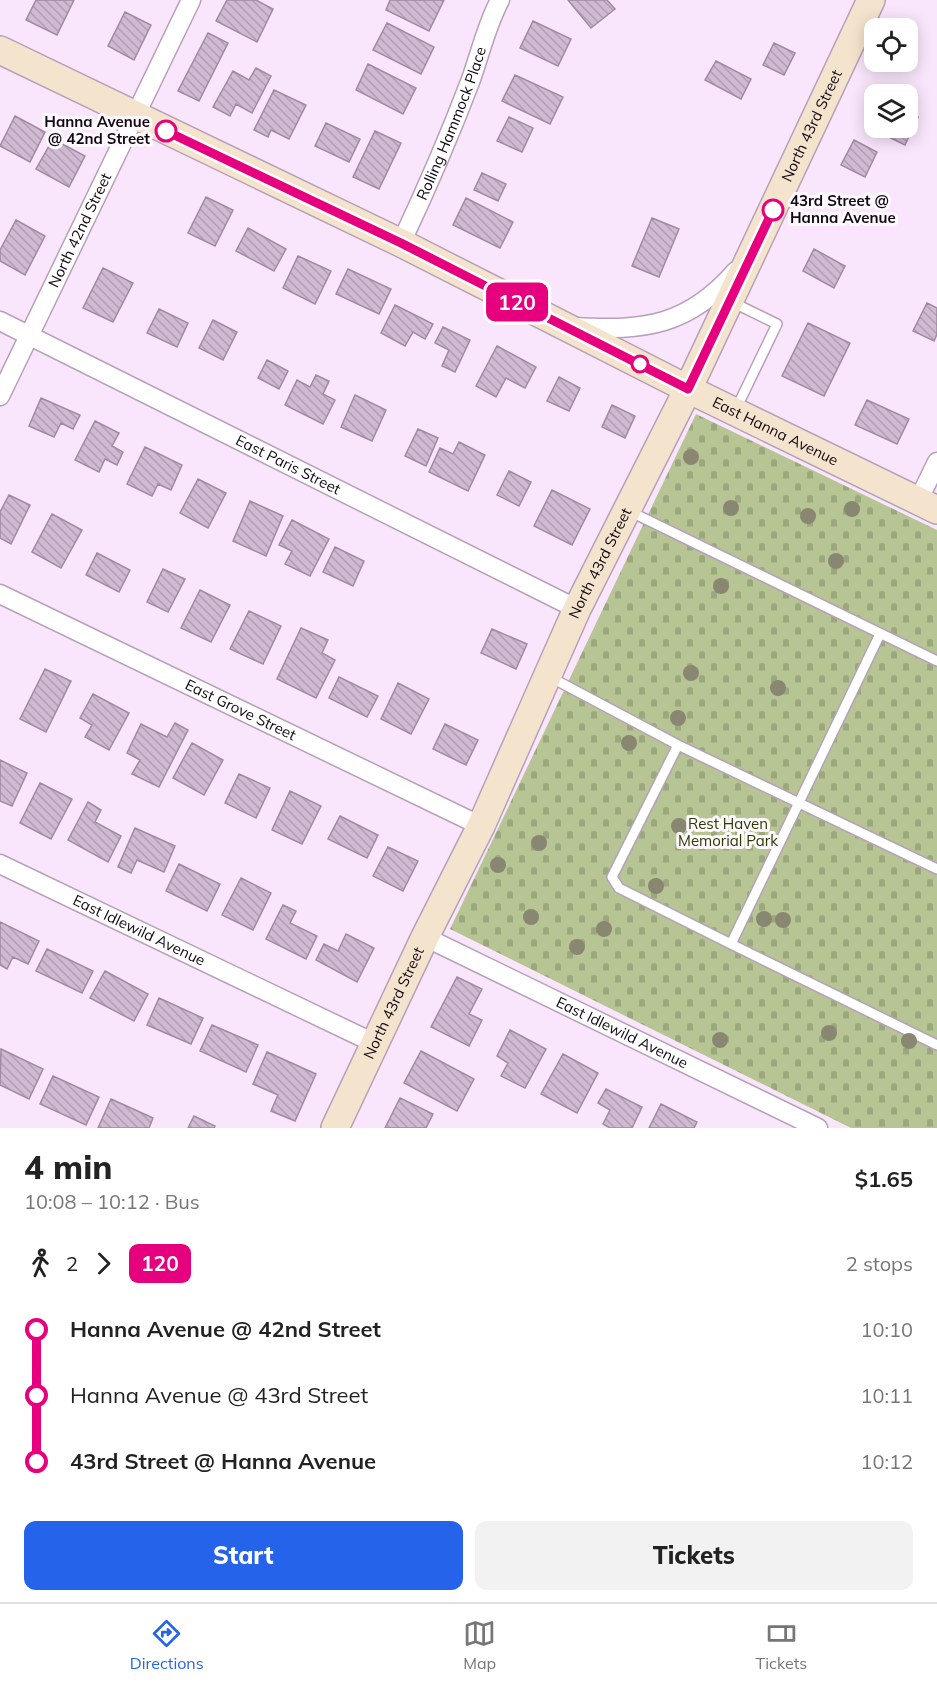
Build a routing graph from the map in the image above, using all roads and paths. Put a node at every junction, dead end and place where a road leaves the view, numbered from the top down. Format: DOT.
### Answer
graph roads {
  1 [pos="190,0"];
  2 [pos="500,0"];
  3 [pos="871,0"];
  4 [pos="0,50"];
  5 [pos="135,116"];
  6 [pos="401,243"];
  7 [pos="753,251"];
  8 [pos="730,301"];
  9 [pos="0,321"];
  10 [pos="566,327"];
  11 [pos="29,336"];
  12 [pos="688,389"];
  13 [pos="0,396"];
  14 [pos="734,411"];
  15 [pos="937,462"];
  16 [pos="928,506"];
  17 [pos="627,510"];
  18 [pos="0,594"];
  19 [pos="577,609"];
  20 [pos="880,634"];
  21 [pos="937,661"];
  22 [pos="548,675"];
  23 [pos="678,745"];
  24 [pos="798,802"];
  25 [pos="481,826"];
  26 [pos="0,864"];
  27 [pos="937,869"];
  28 [pos="424,937"];
  29 [pos="730,944"];
  30 [pos="376,1044"];
  31 [pos="937,1045"];
  32 [pos="335,1128"];
  33 [pos="818,1128"];
  1 -- 5 [label="street, North 42nd Street"];
  2 -- 6 [label="street, Rolling Hammock Place"];
  3 -- 7 [label="street, North 43rd Street"];
  4 -- 5 [label="street, East Hanna Avenue"];
  5 -- 6 [label="street, East Hanna Avenue"];
  5 -- 11 [label="street, North 42nd Street"];
  6 -- 10 [label="street, East Hanna Avenue"];
  7 -- 8 [label="street, North 43rd Street"];
  7 -- 10 [label="street"];
  8 -- 12 [label="street, North 43rd Street"];
  8 -- 14 [label="lane"];
  9 -- 11 [label="street, East Paris Street"];
  10 -- 12 [label="street, East Hanna Avenue"];
  11 -- 13 [label="street, North 42nd Street"];
  11 -- 19 [label="street, East Paris Street"];
  12 -- 14 [label="street, East Hanna Avenue"];
  12 -- 17 [label="street, North 43rd Street"];
  14 -- 16 [label="street, East Hanna Avenue"];
  15 -- 16 [label="street"];
  17 -- 19 [label="street, North 43rd Street"];
  17 -- 20 [label="lane"];
  18 -- 25 [label="street, East Grove Street"];
  19 -- 22 [label="street, North 43rd Street"];
  20 -- 21 [label="lane"];
  20 -- 24 [label="lane"];
  22 -- 23 [label="lane"];
  22 -- 25 [label="street, North 43rd Street"];
  23 -- 24 [label="lane"];
  23 -- 29 [label="lane"];
  24 -- 27 [label="lane"];
  24 -- 29 [label="lane"];
  25 -- 28 [label="street, North 43rd Street"];
  26 -- 30 [label="street, East Idlewild Avenue"];
  28 -- 30 [label="street, North 43rd Street"];
  28 -- 33 [label="street, East Idlewild Avenue"];
  29 -- 31 [label="lane"];
  30 -- 32 [label="street, North 43rd Street"];
}
